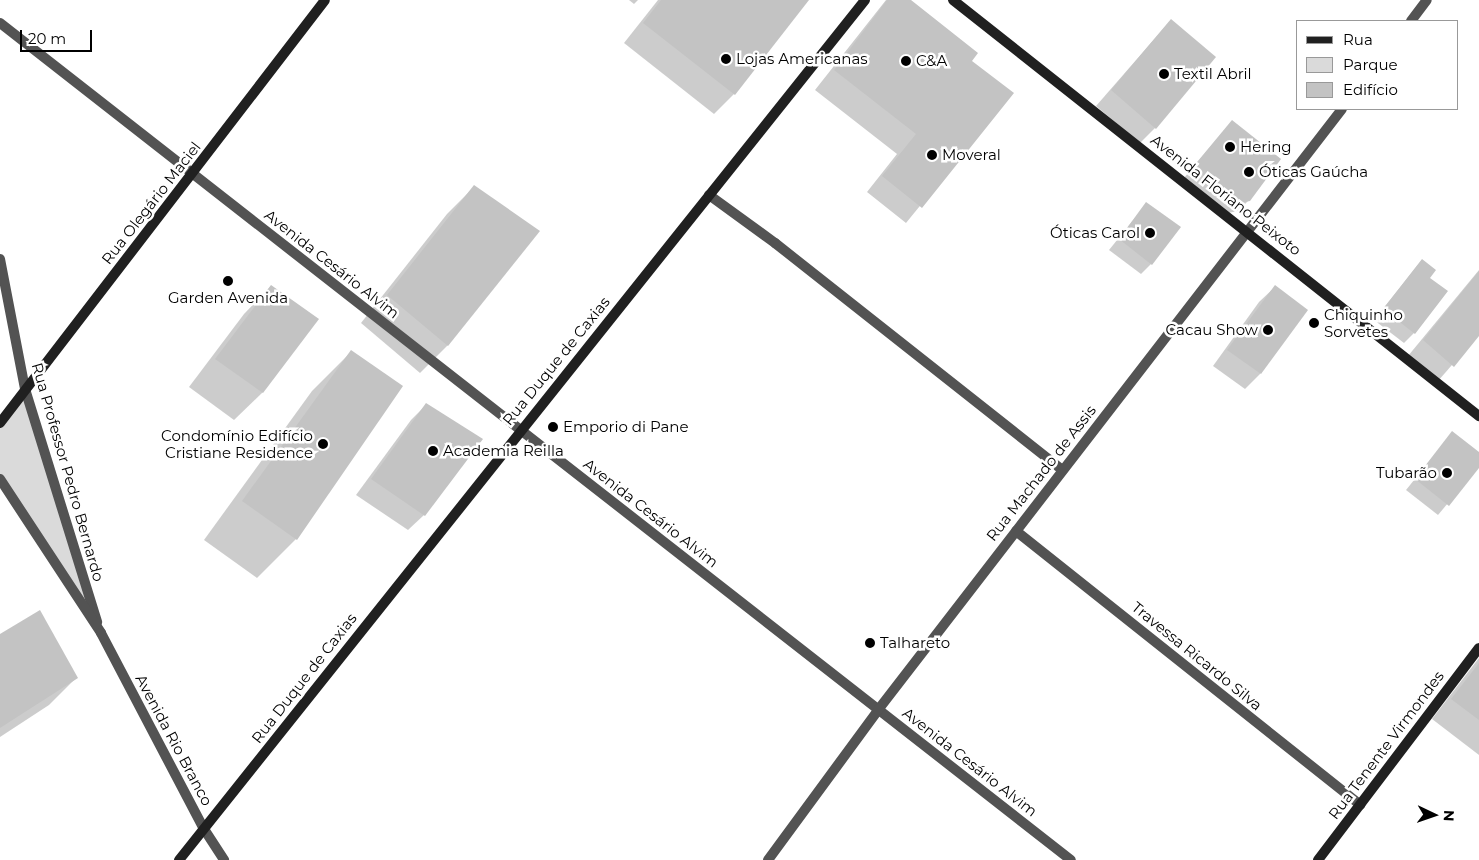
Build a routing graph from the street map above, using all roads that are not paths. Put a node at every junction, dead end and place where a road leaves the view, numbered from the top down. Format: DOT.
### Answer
graph roads {
  1 [pos="325,0"];
  2 [pos="865,0"];
  3 [pos="953,0"];
  4 [pos="1427,0"];
  5 [pos="1412,20"];
  6 [pos="0,23"];
  7 [pos="1341,110"];
  8 [pos="193,174"];
  9 [pos="709,195"];
  10 [pos="1247,230"];
  11 [pos="0,259"];
  12 [pos="25,389"];
  13 [pos="1479,416"];
  14 [pos="0,423"];
  15 [pos="520,429"];
  16 [pos="1062,470"];
  17 [pos="0,479"];
  18 [pos="1016,530"];
  19 [pos="101,633"];
  20 [pos="1479,648"];
  21 [pos="878,710"];
  22 [pos="1360,805"];
  23 [pos="204,829"];
  24 [pos="179,860"];
  25 [pos="224,860"];
  26 [pos="768,860"];
  27 [pos="1070,860"];
  28 [pos="1318,860"];
  1 -- 8 [label="main road, Rua Olegário Maciel"];
  2 -- 9 [label="main road, Rua Duque de Caxias"];
  3 -- 10 [label="main road, Avenida Floriano Peixoto"];
  4 -- 5 [label="street"];
  6 -- 8 [label="street, Avenida Cesário Alvim"];
  7 -- 10 [label="street, Rua Machado de Assis"];
  8 -- 12 [label="main road, Rua Olegário Maciel"];
  8 -- 15 [label="street, Avenida Cesário Alvim"];
  9 -- 15 [label="main road, Rua Duque de Caxias"];
  9 -- 16 [label="street"];
  10 -- 13 [label="main road, Avenida Floriano Peixoto"];
  10 -- 16 [label="street, Rua Machado de Assis"];
  11 -- 12 [label="street, Rua Professor Pedro Bernardo"];
  12 -- 14 [label="main road, Rua Olegário Maciel"];
  12 -- 19 [label="street, Rua Professor Pedro Bernardo"];
  15 -- 21 [label="street, Avenida Cesário Alvim"];
  15 -- 23 [label="main road, Rua Duque de Caxias"];
  16 -- 18 [label="street, Rua Machado de Assis"];
  17 -- 19 [label="street"];
  18 -- 21 [label="street, Rua Machado de Assis"];
  18 -- 22 [label="street, Travessa Ricardo Silva"];
  19 -- 23 [label="street, Avenida Rio Branco"];
  20 -- 22 [label="main road, Rua Tenente Virmondes"];
  21 -- 26 [label="street, Rua Machado de Assis"];
  21 -- 27 [label="street, Avenida Cesário Alvim"];
  22 -- 28 [label="main road, Rua Tenente Virmondes"];
  23 -- 24 [label="main road, Rua Duque de Caxias"];
  23 -- 25 [label="street, Avenida Rio Branco"];
}
